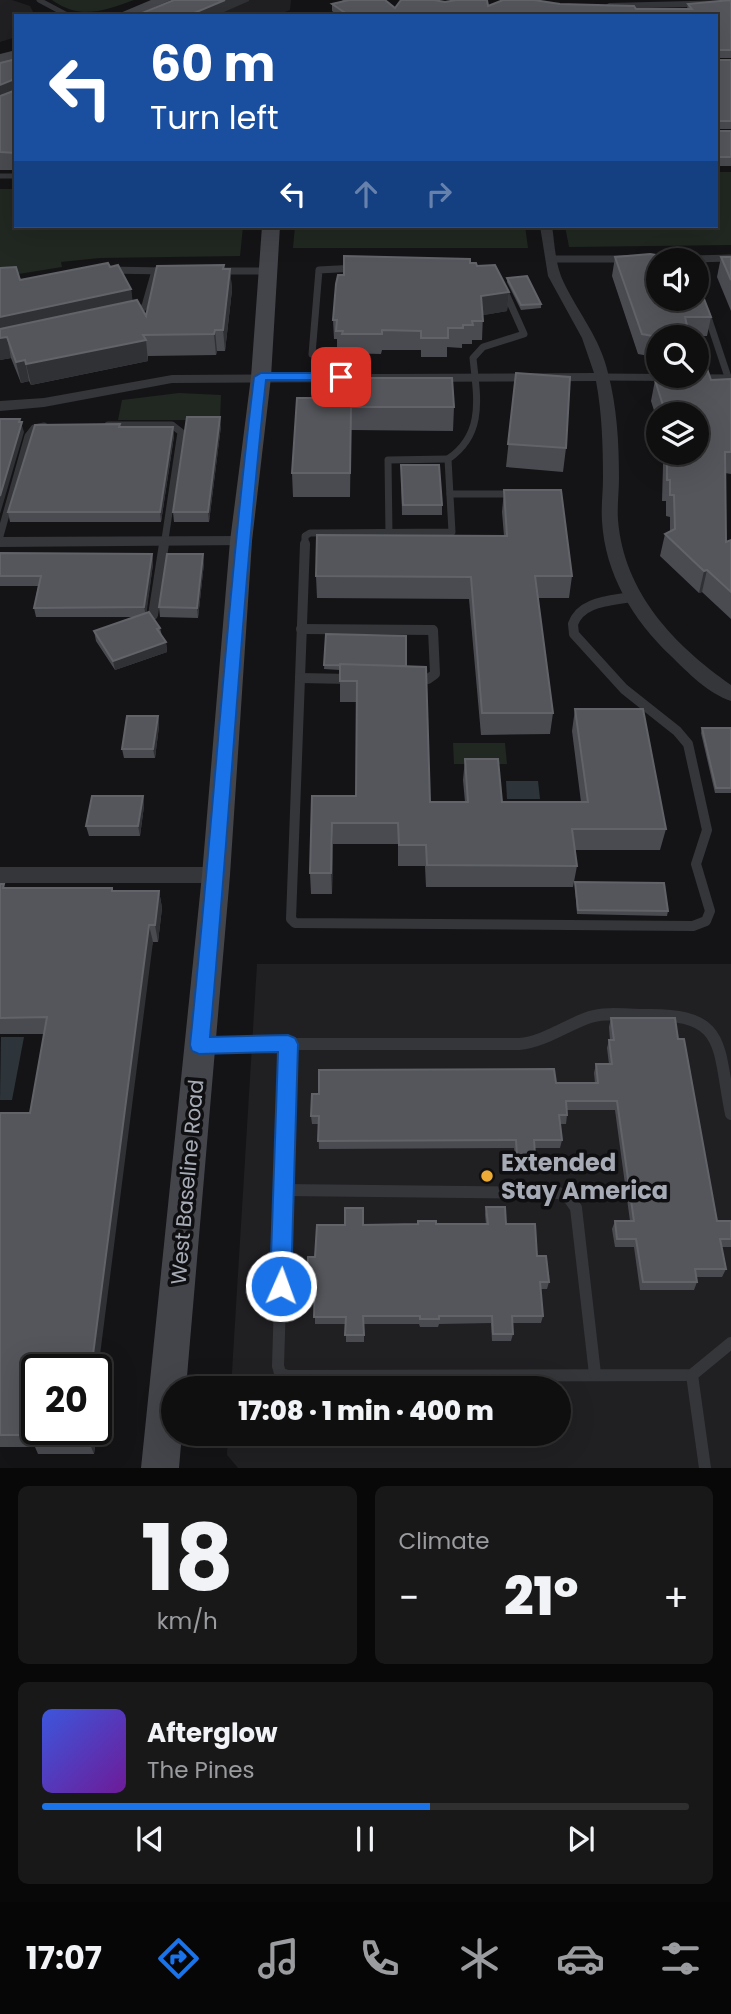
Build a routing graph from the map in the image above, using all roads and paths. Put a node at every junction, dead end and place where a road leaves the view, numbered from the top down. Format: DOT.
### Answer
graph roads {
  1 [pos="39,0"];
  2 [pos="164,0"];
  3 [pos="651,3"];
  4 [pos="731,3"];
  5 [pos="596,6"];
  6 [pos="65,14"];
  7 [pos="126,14"];
  8 [pos="271,228"];
  9 [pos="546,228"];
  10 [pos="731,258"];
  11 [pos="551,259"];
  12 [pos="709,259"];
  13 [pos="634,260"];
  14 [pos="367,268"];
  15 [pos="99,270"];
  16 [pos="155,271"];
  17 [pos="180,271"];
  18 [pos="205,271"];
  19 [pos="268,271"];
  20 [pos="499,279"];
  21 [pos="705,311"];
  22 [pos="129,319"];
  23 [pos="312,354"];
  24 [pos="261,377"];
  25 [pos="475,377"];
  26 [pos="602,377"];
  27 [pos="730,380"];
  28 [pos="0,406"];
  29 [pos="92,425"];
  30 [pos="52,426"];
  31 [pos="448,459"];
  32 [pos="450,494"];
  33 [pos="526,494"];
  34 [pos="389,534"];
  35 [pos="0,536"];
  36 [pos="241,541"];
  37 [pos="0,542"];
  38 [pos="165,542"];
  39 [pos="631,597"];
  40 [pos="153,615"];
  41 [pos="302,629"];
  42 [pos="300,678"];
  43 [pos="364,679"];
  44 [pos="402,679"];
  45 [pos="731,694"];
  46 [pos="0,875"];
  47 [pos="216,875"];
  48 [pos="288,1044"];
  49 [pos="199,1045"];
  50 [pos="731,1114"];
  51 [pos="284,1189"];
  52 [pos="731,1343"];
  53 [pos="595,1374"];
  54 [pos="692,1375"];
  55 [pos="160,1468"];
  56 [pos="705,1468"];
  1 -- 6 [label="lane"];
  2 -- 7 [label="street"];
  3 -- 4 [label="street"];
  3 -- 5 [label="street"];
  8 -- 19 [label="street, West Baseline Road"];
  9 -- 11 [label="street"];
  10 -- 12 [label="lane"];
  11 -- 13 [label="lane"];
  11 -- 26 [label="street"];
  14 -- 23 [label="lane"];
  15 -- 16 [label="lane"];
  16 -- 17 [label="lane"];
  16 -- 22 [label="lane"];
  18 -- 19 [label="lane"];
  19 -- 24 [label="street, West Baseline Road"];
  20 -- 25 [label="lane"];
  21 -- 27 [label="lane"];
  24 -- 25 [label="street"];
  24 -- 28 [label="street"];
  24 -- 36 [label="street, West Baseline Road"];
  25 -- 26 [label="street"];
  25 -- 31 [label="lane"];
  26 -- 27 [label="lane"];
  26 -- 39 [label="street"];
  29 -- 38 [label="lane"];
  30 -- 35 [label="lane"];
  31 -- 32 [label="lane"];
  31 -- 34 [label="lane"];
  32 -- 33 [label="lane"];
  32 -- 34 [label="lane"];
  34 -- 41 [label="lane"];
  36 -- 38 [label="street"];
  36 -- 47 [label="street, West Baseline Road"];
  37 -- 38 [label="street"];
  38 -- 40 [label="lane"];
  39 -- 42 [label="lane"];
  39 -- 45 [label="street"];
  41 -- 42 [label="lane"];
  41 -- 44 [label="lane"];
  42 -- 43 [label="lane"];
  46 -- 47 [label="street"];
  47 -- 49 [label="street, West Baseline Road"];
  48 -- 49 [label="lane"];
  48 -- 50 [label="lane"];
  48 -- 51 [label="lane"];
  49 -- 55 [label="street, West Baseline Road"];
  51 -- 53 [label="lane"];
  51 -- 53 [label="lane"];
  52 -- 54 [label="lane"];
  53 -- 54 [label="lane"];
  54 -- 56 [label="lane"];
}
